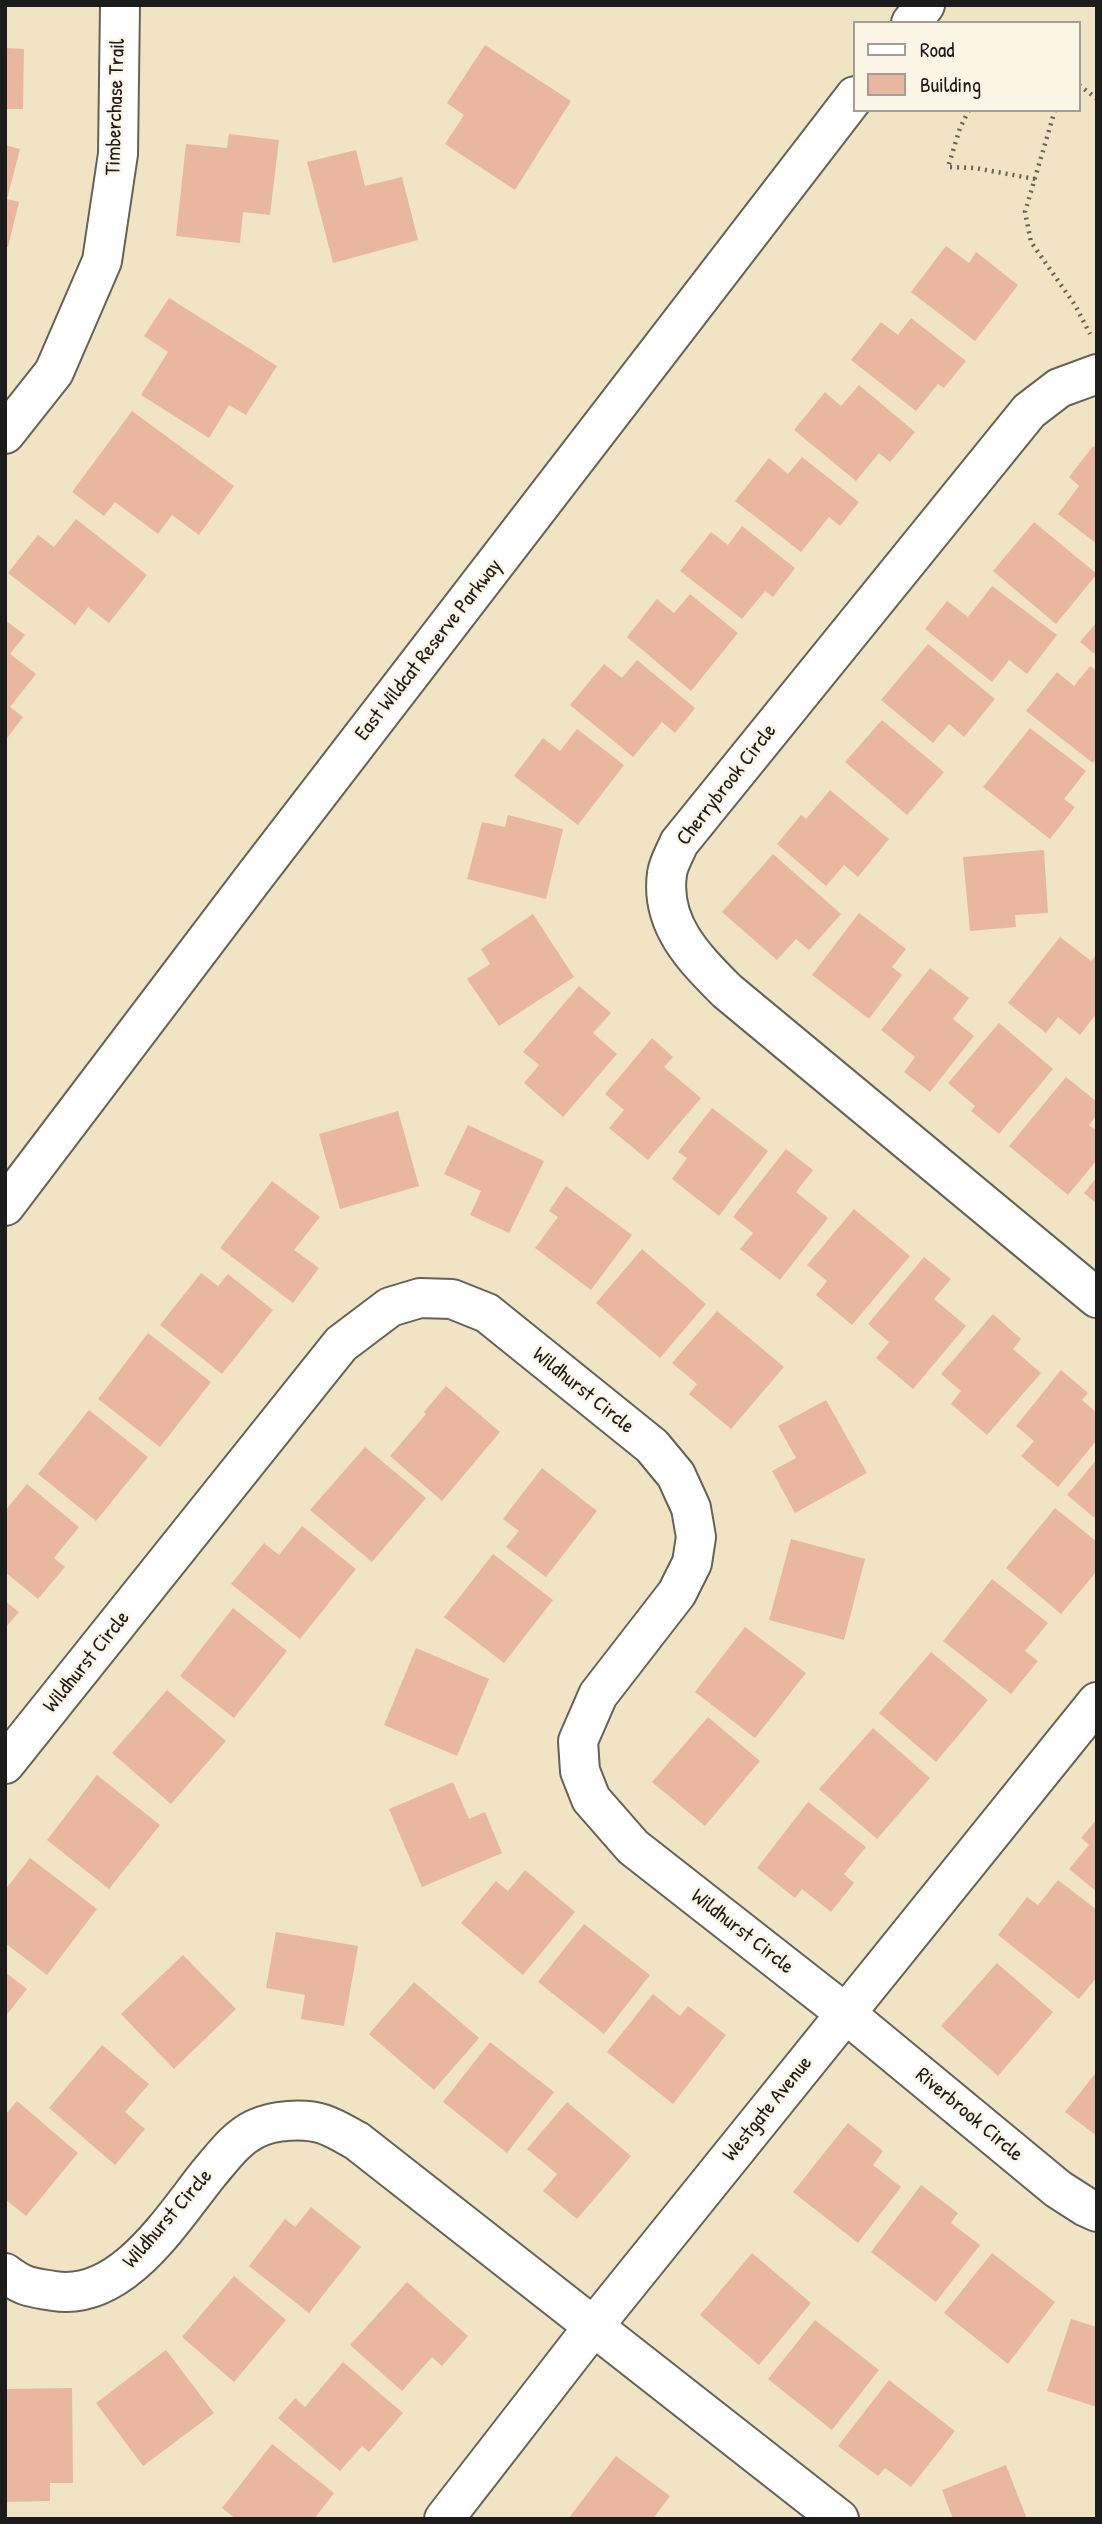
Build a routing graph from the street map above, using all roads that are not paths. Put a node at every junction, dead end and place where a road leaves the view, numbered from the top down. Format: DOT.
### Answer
graph roads {
  1 [pos="120,5"];
  2 [pos="925,5"];
  3 [pos="913,21"];
  4 [pos="853,99"];
  5 [pos="1097,374"];
  6 [pos="5,434"];
  7 [pos="5,1206"];
  8 [pos="1097,1298"];
  9 [pos="1097,1702"];
  10 [pos="5,1764"];
  11 [pos="845,2013"];
  12 [pos="1097,2212"];
  13 [pos="5,2273"];
  14 [pos="593,2327"];
  15 [pos="444,2519"];
  16 [pos="839,2519"];
  1 -- 6 [label="street, Timberchase Trail"];
  2 -- 3 [label="street"];
  4 -- 7 [label="street, East Wildcat Reserve Parkway"];
  5 -- 8 [label="street, Cherrybrook Circle"];
  9 -- 11 [label="street, Westgate Avenue"];
  10 -- 11 [label="street, Wildhurst Circle"];
  11 -- 12 [label="street, Riverbrook Circle"];
  11 -- 14 [label="street, Westgate Avenue"];
  13 -- 14 [label="street, Wildhurst Circle"];
  14 -- 15 [label="street, Westgate Avenue"];
  14 -- 16 [label="street"];
}
